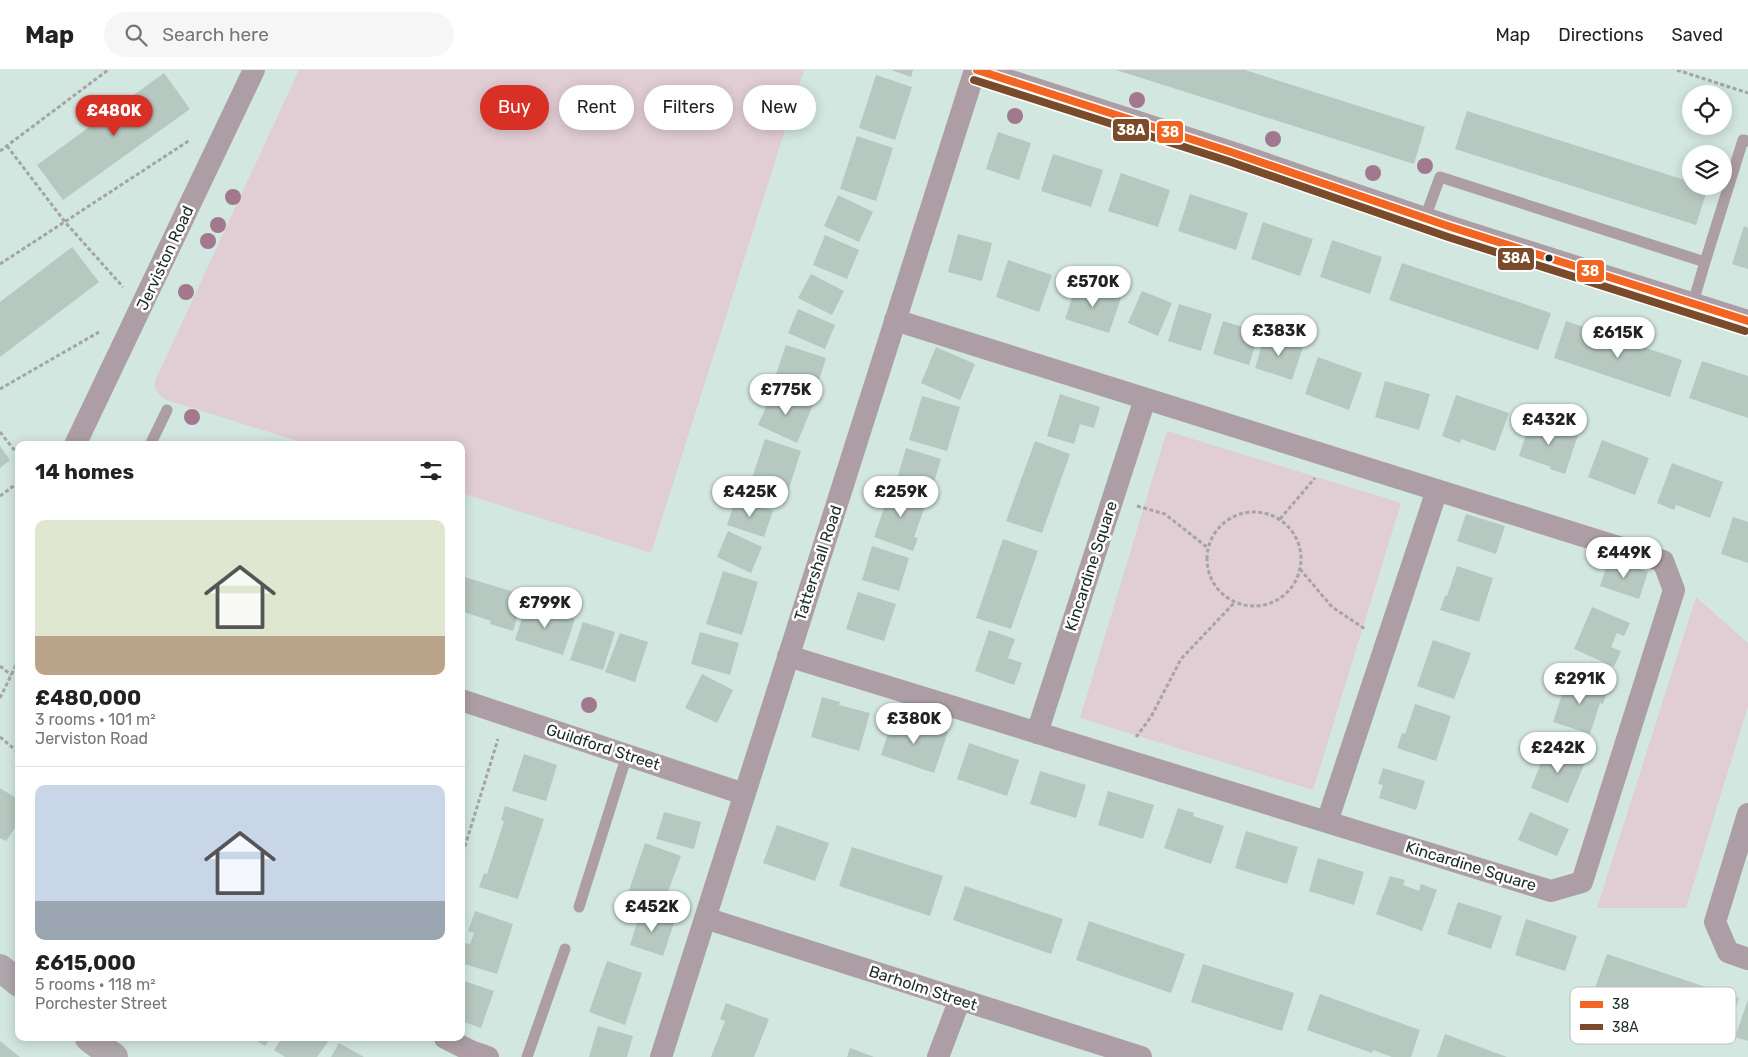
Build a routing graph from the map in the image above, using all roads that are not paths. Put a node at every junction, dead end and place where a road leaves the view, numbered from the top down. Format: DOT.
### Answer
graph roads {
  1 [pos="254,70"];
  2 [pos="976,70"];
  3 [pos="1748,141"];
  4 [pos="1425,218"];
  5 [pos="1705,262"];
  6 [pos="1693,303"];
  7 [pos="895,320"];
  8 [pos="1748,321"];
  9 [pos="1145,398"];
  10 [pos="167,410"];
  11 [pos="77,441"];
  12 [pos="152,441"];
  13 [pos="1437,490"];
  14 [pos="788,656"];
  15 [pos="465,701"];
  16 [pos="1037,733"];
  17 [pos="627,755"];
  18 [pos="744,794"];
  19 [pos="1748,814"];
  20 [pos="1327,822"];
  21 [pos="579,907"];
  22 [pos="705,918"];
  23 [pos="565,949"];
  24 [pos="1748,959"];
  25 [pos="0,968"];
  26 [pos="15,980"];
  27 [pos="960,999"];
  28 [pos="93,1041"];
  29 [pos="451,1041"];
  30 [pos="114,1057"];
  31 [pos="488,1057"];
  32 [pos="527,1057"];
  33 [pos="660,1057"];
  34 [pos="938,1057"];
  35 [pos="1141,1057"];
  1 -- 11 [label="street, Jerviston Road"];
  2 -- 4 [label="street"];
  2 -- 7 [label="street, Tattershall Road"];
  3 -- 5 [label="lane"];
  4 -- 5 [label="lane"];
  4 -- 6 [label="street"];
  5 -- 6 [label="lane"];
  6 -- 8 [label="street"];
  7 -- 9 [label="street, Kincardine Square"];
  7 -- 14 [label="street, Tattershall Road"];
  9 -- 13 [label="street, Kincardine Square"];
  9 -- 16 [label="street, Kincardine Square"];
  10 -- 12 [label="lane"];
  13 -- 20 [label="street"];
  13 -- 20 [label="street, Kincardine Square"];
  14 -- 16 [label="street, Kincardine Square"];
  14 -- 18 [label="street, Tattershall Road"];
  15 -- 17 [label="street, Guildford Street"];
  16 -- 20 [label="street, Kincardine Square"];
  17 -- 18 [label="street, Guildford Street"];
  17 -- 21 [label="lane"];
  18 -- 22 [label="street, Tattershall Road"];
  19 -- 24 [label="street"];
  22 -- 27 [label="street, Barholm Street"];
  22 -- 33 [label="street, Tattershall Road"];
  23 -- 32 [label="lane"];
  25 -- 26 [label="main road"];
  27 -- 34 [label="street"];
  27 -- 35 [label="street, Barholm Street"];
  28 -- 30 [label="main road"];
  29 -- 31 [label="street"];
}
